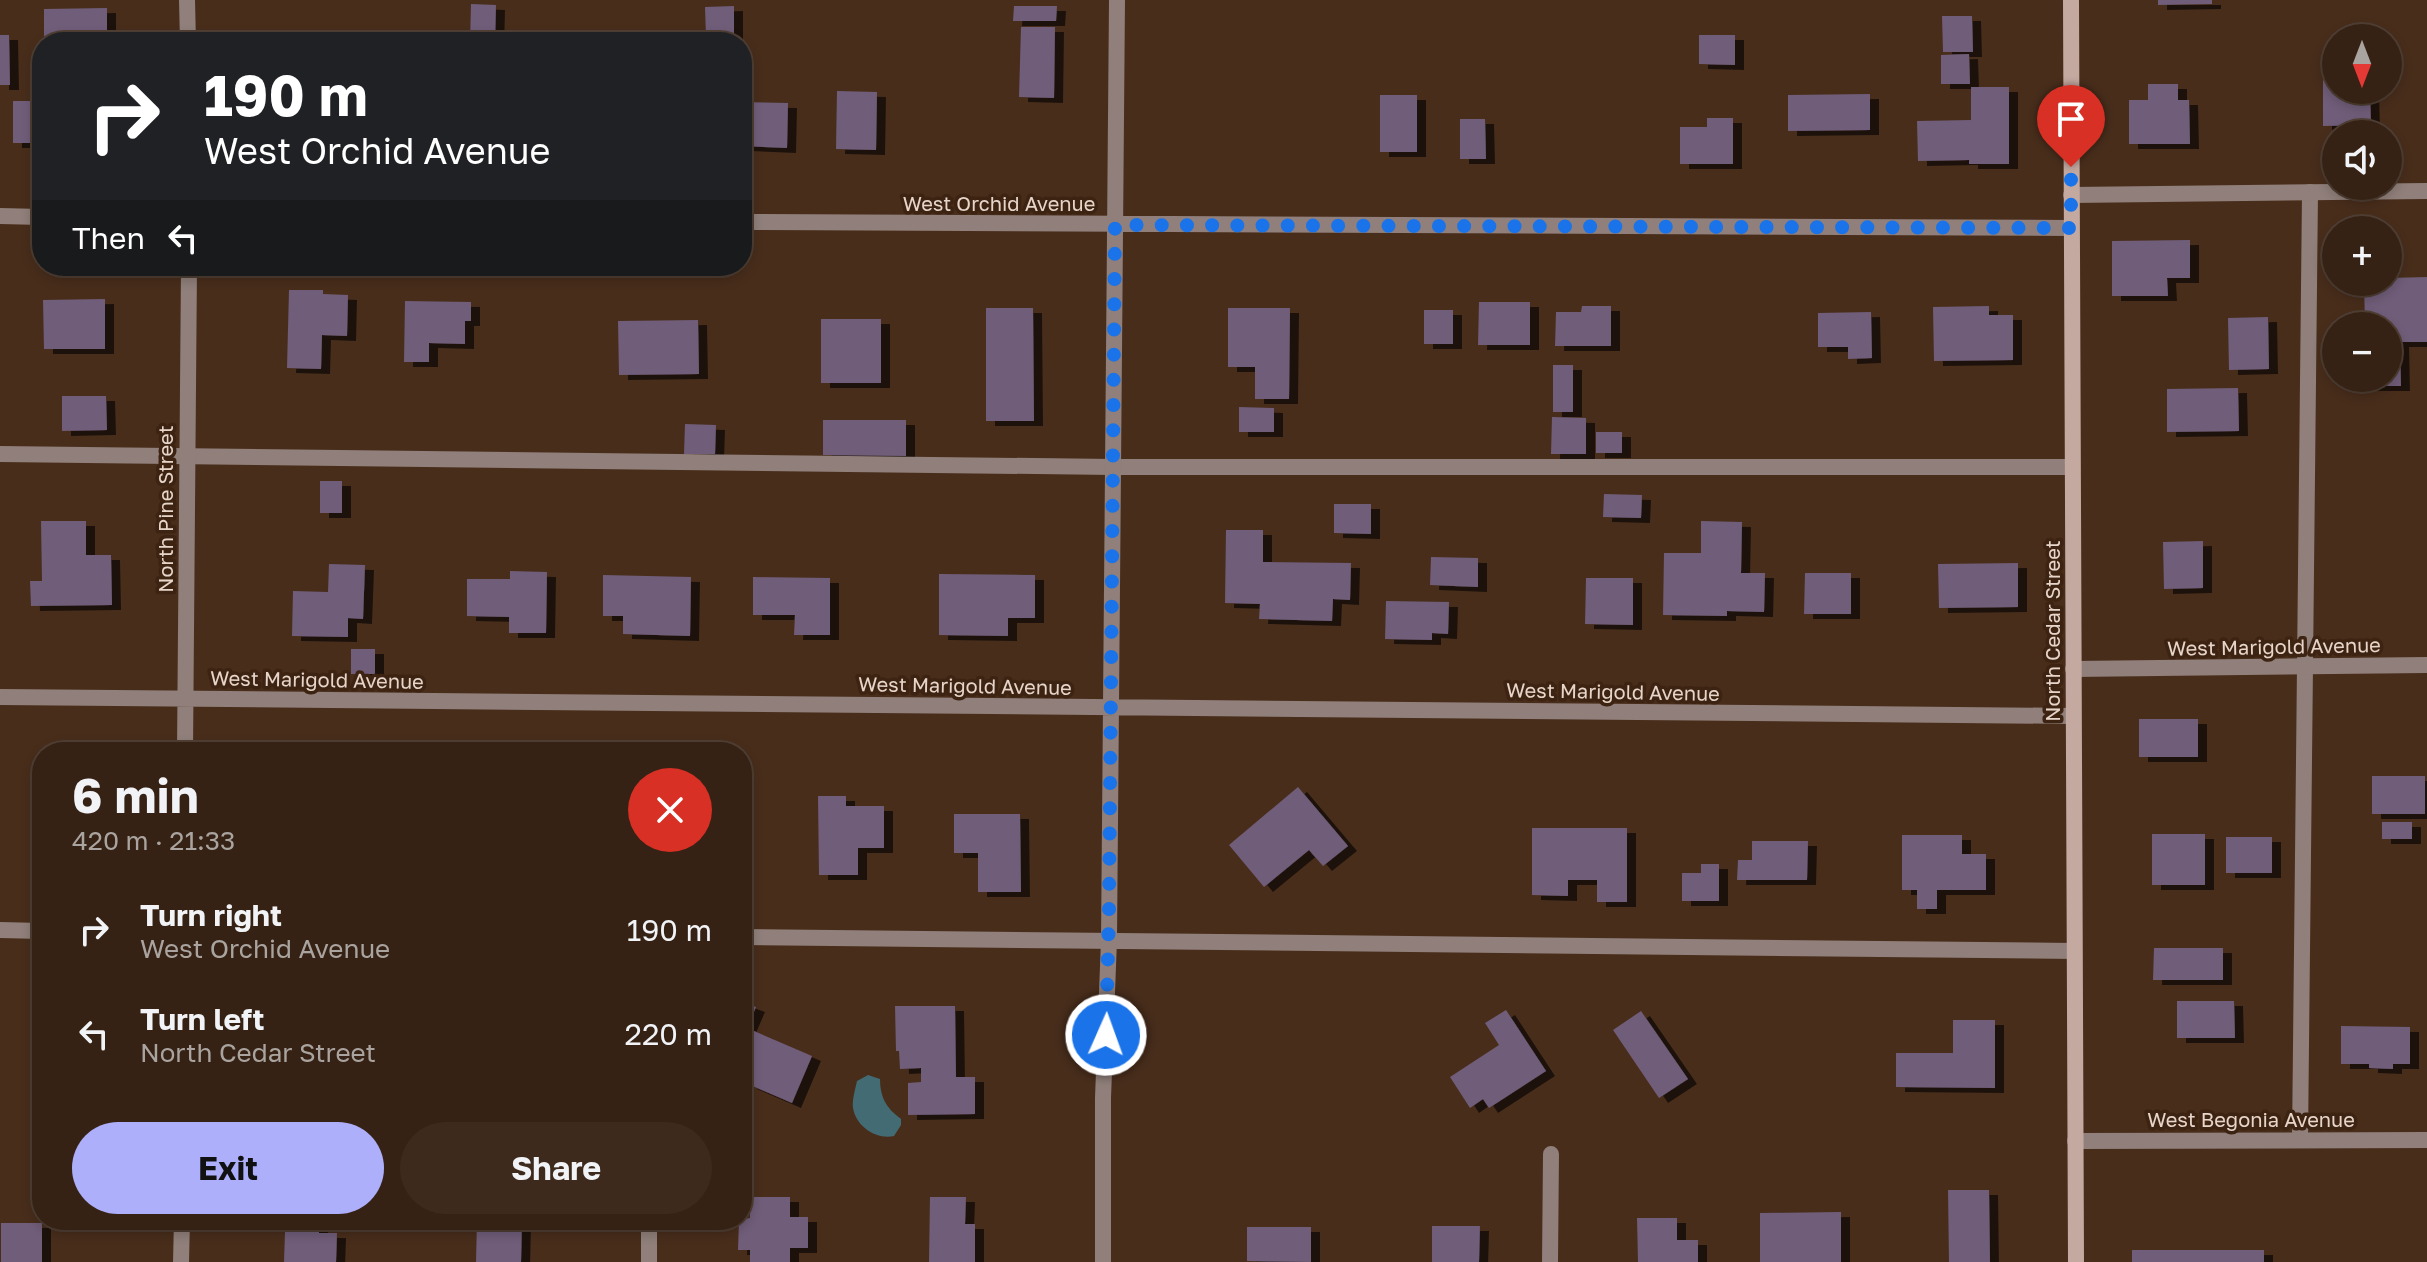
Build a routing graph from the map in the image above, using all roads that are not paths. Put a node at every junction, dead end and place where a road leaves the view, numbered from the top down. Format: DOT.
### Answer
graph roads {
  1 [pos="187,0"];
  2 [pos="1117,0"];
  3 [pos="2071,0"];
  4 [pos="188,32"];
  5 [pos="2427,191"];
  6 [pos="2310,192"];
  7 [pos="2071,195"];
  8 [pos="0,216"];
  9 [pos="32,217"];
  10 [pos="752,222"];
  11 [pos="1115,225"];
  12 [pos="2071,228"];
  13 [pos="189,276"];
  14 [pos="0,454"];
  15 [pos="187,456"];
  16 [pos="1113,467"];
  17 [pos="2072,467"];
  18 [pos="2427,665"];
  19 [pos="2304,666"];
  20 [pos="2073,669"];
  21 [pos="0,697"];
  22 [pos="185,699"];
  23 [pos="1111,708"];
  24 [pos="2073,716"];
  25 [pos="185,742"];
  26 [pos="0,930"];
  27 [pos="32,931"];
  28 [pos="752,937"];
  29 [pos="1109,940"];
  30 [pos="2074,951"];
  31 [pos="2300,1140"];
  32 [pos="2427,1140"];
  33 [pos="2075,1141"];
  34 [pos="1551,1154"];
  35 [pos="182,1230"];
  36 [pos="649,1230"];
  37 [pos="181,1262"];
  38 [pos="649,1262"];
  39 [pos="1103,1262"];
  40 [pos="1550,1262"];
  41 [pos="2076,1262"];
  1 -- 4 [label="street"];
  2 -- 11 [label="street"];
  3 -- 7 [label="street, North Cedar Street"];
  5 -- 6 [label="street"];
  6 -- 7 [label="street"];
  6 -- 19 [label="street"];
  7 -- 12 [label="street, North Cedar Street"];
  8 -- 9 [label="street"];
  10 -- 11 [label="street, West Orchid Avenue"];
  11 -- 12 [label="street, West Orchid Avenue"];
  11 -- 16 [label="street"];
  12 -- 17 [label="street, North Cedar Street"];
  13 -- 15 [label="street, North Pine Street"];
  14 -- 15 [label="street"];
  15 -- 16 [label="street"];
  15 -- 22 [label="street, North Pine Street"];
  16 -- 17 [label="street"];
  16 -- 23 [label="street"];
  17 -- 20 [label="street, North Cedar Street"];
  18 -- 19 [label="street, West Marigold Avenue"];
  19 -- 20 [label="street, West Marigold Avenue"];
  19 -- 31 [label="street"];
  20 -- 24 [label="street, North Cedar Street"];
  21 -- 22 [label="street, West Marigold Avenue"];
  22 -- 23 [label="street, West Marigold Avenue"];
  22 -- 25 [label="street, North Pine Street"];
  23 -- 24 [label="street, West Marigold Avenue"];
  23 -- 29 [label="street"];
  24 -- 30 [label="street, North Cedar Street"];
  26 -- 27 [label="street"];
  28 -- 29 [label="street"];
  29 -- 30 [label="street"];
  29 -- 39 [label="street"];
  30 -- 33 [label="street, North Cedar Street"];
  31 -- 32 [label="street, West Begonia Avenue"];
  31 -- 33 [label="street, West Begonia Avenue"];
  33 -- 41 [label="street, North Cedar Street"];
  34 -- 40 [label="street"];
  35 -- 37 [label="street"];
  36 -- 38 [label="street"];
}
